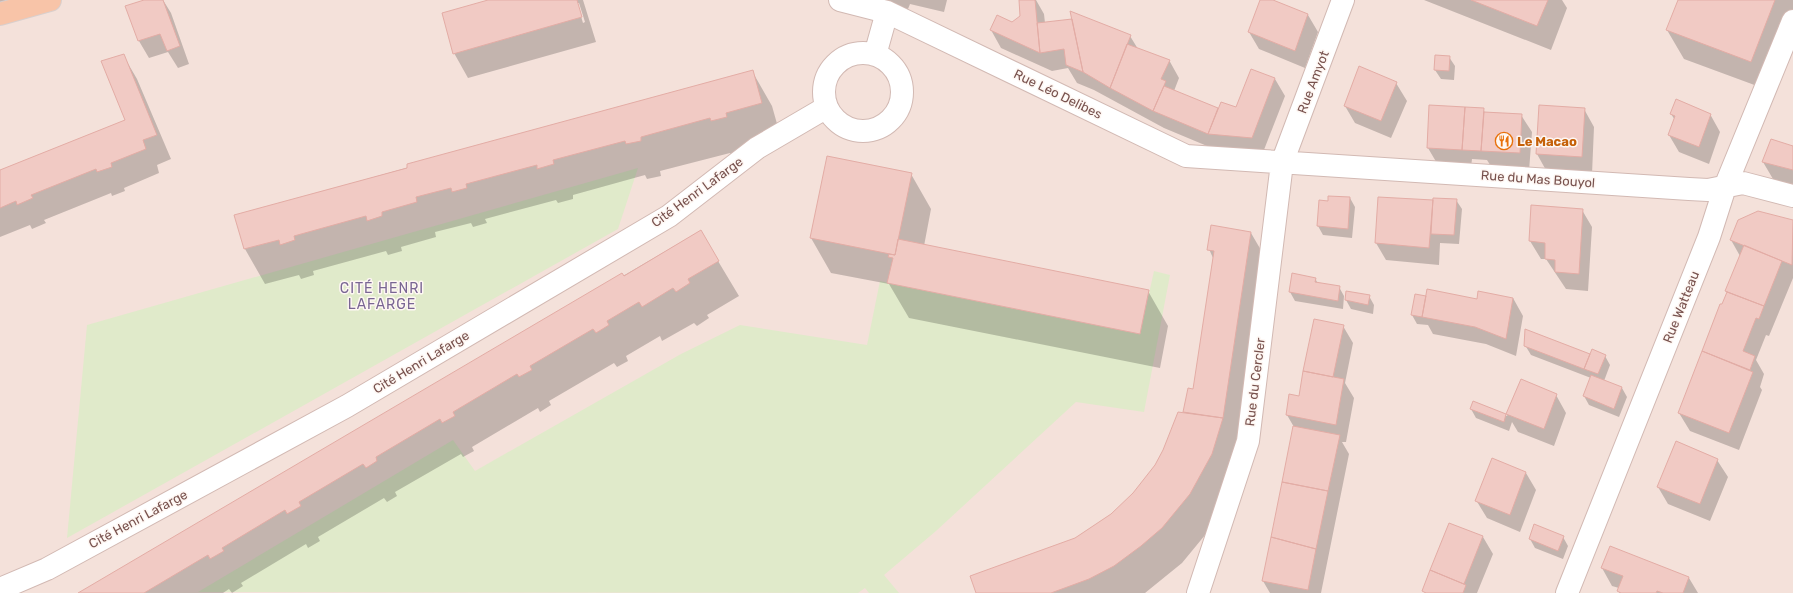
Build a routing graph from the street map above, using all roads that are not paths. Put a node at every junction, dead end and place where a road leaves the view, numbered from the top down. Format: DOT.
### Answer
graph roads {
  1 [pos="50,0"];
  2 [pos="840,0"];
  3 [pos="1343,0"];
  4 [pos="888,12"];
  5 [pos="0,14"];
  6 [pos="1793,21"];
  7 [pos="875,55"];
  8 [pos="827,107"];
  9 [pos="1282,163"];
  10 [pos="1725,187"];
  11 [pos="1793,196"];
  12 [pos="0,590"];
  13 [pos="1198,593"];
  14 [pos="1567,593"];
  1 -- 5 [label="main road"];
  2 -- 4 [label="street, Rue Léo Delibes"];
  3 -- 9 [label="street, Rue Amyot"];
  4 -- 7 [label="street"];
  4 -- 9 [label="street, Rue Léo Delibes"];
  6 -- 10 [label="street, Rue Watteau"];
  7 -- 8 [label="street"];
  7 -- 8 [label="street"];
  8 -- 12 [label="street, Cité Henri Lafarge"];
  9 -- 10 [label="street, Rue du Mas Bouyol"];
  9 -- 13 [label="street, Rue du Cercler"];
  10 -- 11 [label="street, Rue du Mas Bouyol"];
  10 -- 14 [label="street, Rue Watteau"];
}
